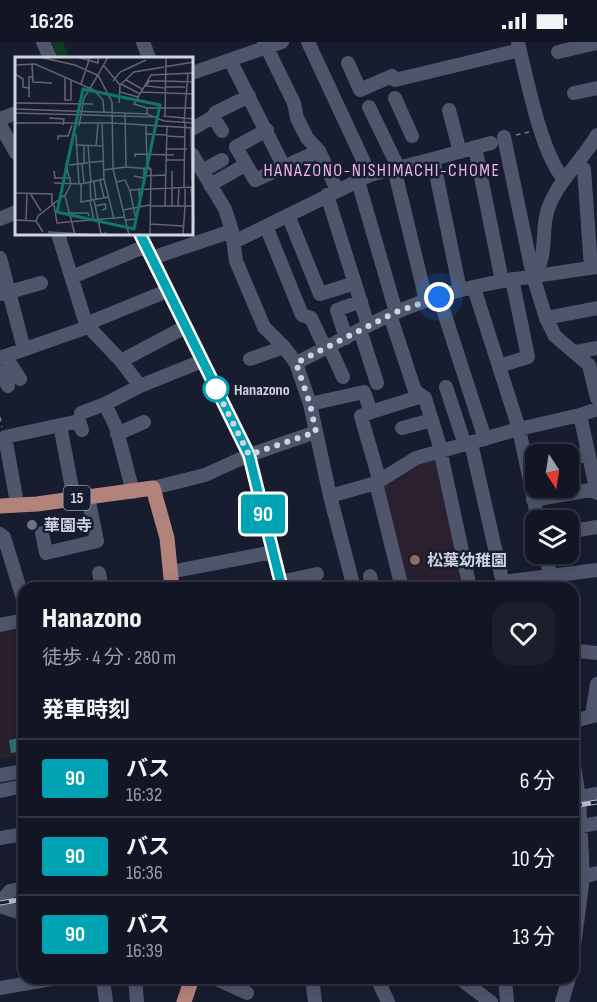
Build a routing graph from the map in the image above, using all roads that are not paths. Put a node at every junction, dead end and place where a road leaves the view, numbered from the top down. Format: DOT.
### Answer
graph roads {
  1 [pos="43,42"];
  2 [pos="143,42"];
  3 [pos="282,42"];
  4 [pos="308,42"];
  5 [pos="265,45"];
  6 [pos="596,45"];
  7 [pos="519,46"];
  8 [pos="558,52"];
  9 [pos="50,57"];
  10 [pos="149,57"];
  11 [pos="230,60"];
  12 [pos="348,63"];
  13 [pos="194,72"];
  14 [pos="597,88"];
  15 [pos="574,93"];
  16 [pos="249,96"];
  17 [pos="395,98"];
  18 [pos="369,107"];
  19 [pos="449,110"];
  20 [pos="402,112"];
  21 [pos="15,113"];
  22 [pos="215,113"];
  23 [pos="0,118"];
  24 [pos="0,124"];
  25 [pos="377,124"];
  26 [pos="194,128"];
  27 [pos="267,130"];
  28 [pos="222,131"];
  29 [pos="597,135"];
  30 [pos="412,136"];
  31 [pos="504,137"];
  32 [pos="491,143"];
  33 [pos="476,147"];
  34 [pos="15,151"];
  35 [pos="319,151"];
  36 [pos="460,152"];
  37 [pos="194,157"];
  38 [pos="433,159"];
  39 [pos="222,160"];
  40 [pos="577,163"];
  41 [pos="246,165"];
  42 [pos="284,167"];
  43 [pos="396,168"];
  44 [pos="202,171"];
  45 [pos="364,178"];
  46 [pos="564,179"];
  47 [pos="210,185"];
  48 [pos="332,192"];
  49 [pos="15,212"];
  50 [pos="288,215"];
  51 [pos="0,219"];
  52 [pos="266,226"];
  53 [pos="59,236"];
  54 [pos="233,236"];
  55 [pos="146,246"];
  56 [pos="0,258"];
  57 [pos="594,267"];
  58 [pos="533,276"];
  59 [pos="72,277"];
  60 [pos="507,280"];
  61 [pos="41,283"];
  62 [pos="355,283"];
  63 [pos="467,289"];
  64 [pos="167,291"];
  65 [pos="4,293"];
  66 [pos="433,298"];
  67 [pos="361,301"];
  68 [pos="597,308"];
  69 [pos="393,313"];
  70 [pos="546,318"];
  71 [pos="87,326"];
  72 [pos="185,327"];
  73 [pos="364,327"];
  74 [pos="346,338"];
  75 [pos="284,346"];
  76 [pos="327,347"];
  77 [pos="597,348"];
  78 [pos="24,349"];
  79 [pos="576,352"];
  80 [pos="3,357"];
  81 [pos="260,359"];
  82 [pos="121,361"];
  83 [pos="202,361"];
  84 [pos="296,363"];
  85 [pos="499,366"];
  86 [pos="0,372"];
  87 [pos="343,377"];
  88 [pos="377,383"];
  89 [pos="140,386"];
  90 [pos="446,387"];
  91 [pos="422,396"];
  92 [pos="597,398"];
  93 [pos="105,404"];
  94 [pos="310,404"];
  95 [pos="597,409"];
  96 [pos="371,412"];
  97 [pos="81,413"];
  98 [pos="580,415"];
  99 [pos="432,420"];
  100 [pos="144,422"];
  101 [pos="60,425"];
  102 [pos="402,428"];
  103 [pos="519,429"];
  104 [pos="82,430"];
  105 [pos="316,432"];
  106 [pos="117,434"];
  107 [pos="474,442"];
  108 [pos="525,448"];
  109 [pos="440,451"];
  110 [pos="4,452"];
  111 [pos="589,454"];
  112 [pos="249,455"];
  113 [pos="579,456"];
  114 [pos="377,481"];
  115 [pos="153,488"];
  116 [pos="597,491"];
  117 [pos="133,492"];
  118 [pos="330,496"];
  119 [pos="81,498"];
  120 [pos="534,500"];
  121 [pos="17,503"];
  122 [pos="0,506"];
  123 [pos="536,510"];
  124 [pos="597,527"];
  125 [pos="579,530"];
  126 [pos="42,533"];
  127 [pos="0,534"];
  128 [pos="273,552"];
  129 [pos="547,564"];
  130 [pos="597,570"];
  131 [pos="170,572"];
  132 [pos="99,573"];
  133 [pos="317,574"];
  134 [pos="18,582"];
  135 [pos="101,582"];
  136 [pos="171,582"];
  137 [pos="280,582"];
  138 [pos="291,582"];
  139 [pos="352,582"];
  140 [pos="401,582"];
  141 [pos="469,582"];
  142 [pos="502,582"];
  143 [pos="551,582"];
  144 [pos="18,621"];
  145 [pos="0,625"];
  146 [pos="579,651"];
  147 [pos="597,653"];
  148 [pos="597,684"];
  149 [pos="595,715"];
  150 [pos="579,719"];
  151 [pos="18,772"];
  152 [pos="0,775"];
  153 [pos="18,787"];
  154 [pos="0,790"];
  155 [pos="597,794"];
  156 [pos="579,797"];
  157 [pos="597,823"];
  158 [pos="579,827"];
  159 [pos="18,835"];
  160 [pos="0,838"];
  161 [pos="597,873"];
  162 [pos="579,879"];
  163 [pos="18,889"];
  164 [pos="0,905"];
  165 [pos="18,912"];
  166 [pos="18,914"];
  167 [pos="0,916"];
  168 [pos="23,984"];
  169 [pos="104,984"];
  170 [pos="136,984"];
  171 [pos="190,984"];
  172 [pos="228,984"];
  173 [pos="313,984"];
  174 [pos="380,984"];
  175 [pos="467,984"];
  176 [pos="506,984"];
  177 [pos="567,984"];
  178 [pos="0,988"];
  179 [pos="248,993"];
  180 [pos="106,1002"];
  181 [pos="137,1002"];
  182 [pos="184,1002"];
  183 [pos="315,1002"];
  184 [pos="388,1002"];
  185 [pos="491,1002"];
  186 [pos="507,1002"];
  187 [pos="562,1002"];
  1 -- 9 [label="street"];
  2 -- 10 [label="street"];
  3 -- 5 [label="street"];
  4 -- 45 [label="street"];
  5 -- 11 [label="street"];
  5 -- 35 [label="street"];
  6 -- 8 [label="street"];
  7 -- 12 [label="street"];
  7 -- 46 [label="street"];
  11 -- 13 [label="street"];
  11 -- 16 [label="street"];
  14 -- 15 [label="street"];
  16 -- 22 [label="street"];
  16 -- 27 [label="street"];
  17 -- 20 [label="street"];
  18 -- 25 [label="street"];
  19 -- 36 [label="street"];
  20 -- 25 [label="street"];
  20 -- 30 [label="street"];
  21 -- 23 [label="street"];
  24 -- 34 [label="street"];
  25 -- 43 [label="street"];
  26 -- 28 [label="street"];
  27 -- 41 [label="street"];
  27 -- 42 [label="street"];
  29 -- 40 [label="street"];
  31 -- 58 [label="street"];
  32 -- 33 [label="street"];
  33 -- 36 [label="street"];
  33 -- 60 [label="street"];
  35 -- 42 [label="street"];
  35 -- 48 [label="street"];
  36 -- 38 [label="street"];
  37 -- 44 [label="street"];
  38 -- 43 [label="street"];
  38 -- 63 [label="street"];
  39 -- 44 [label="street"];
  40 -- 46 [label="street"];
  40 -- 57 [label="street"];
  41 -- 42 [label="street"];
  41 -- 47 [label="street"];
  43 -- 45 [label="street"];
  43 -- 66 [label="street"];
  44 -- 47 [label="street"];
  45 -- 48 [label="street"];
  45 -- 69 [label="street"];
  46 -- 58 [label="street"];
  47 -- 54 [label="street"];
  48 -- 50 [label="street"];
  48 -- 62 [label="street"];
  49 -- 51 [label="street"];
  50 -- 52 [label="street"];
  50 -- 62 [label="street"];
  52 -- 54 [label="street"];
  52 -- 76 [label="street"];
  53 -- 59 [label="street"];
  54 -- 55 [label="street"];
  54 -- 75 [label="street"];
  55 -- 59 [label="street"];
  55 -- 64 [label="street"];
  56 -- 65 [label="street"];
  57 -- 58 [label="street"];
  58 -- 60 [label="street"];
  58 -- 70 [label="street"];
  59 -- 71 [label="street"];
  60 -- 63 [label="street"];
  60 -- 85 [label="street"];
  61 -- 65 [label="street"];
  62 -- 67 [label="street"];
  63 -- 66 [label="street"];
  63 -- 85 [label="street"];
  64 -- 71 [label="street"];
  64 -- 72 [label="street"];
  65 -- 78 [label="street"];
  66 -- 69 [label="street"];
  66 -- 107 [label="street"];
  67 -- 73 [label="street"];
  67 -- 74 [label="street"];
  68 -- 70 [label="street"];
  69 -- 73 [label="street"];
  69 -- 91 [label="street"];
  70 -- 79 [label="street"];
  71 -- 78 [label="street"];
  71 -- 82 [label="street"];
  72 -- 82 [label="street"];
  72 -- 83 [label="street"];
  73 -- 74 [label="street"];
  73 -- 88 [label="street"];
  74 -- 76 [label="street"];
  75 -- 81 [label="street"];
  75 -- 84 [label="street"];
  76 -- 84 [label="street"];
  76 -- 87 [label="street"];
  77 -- 79 [label="street"];
  78 -- 80 [label="street"];
  79 -- 92 [label="street"];
  80 -- 86 [label="street"];
  82 -- 89 [label="street"];
  83 -- 89 [label="street"];
  83 -- 112 [label="street"];
  84 -- 94 [label="street"];
  85 -- 103 [label="street"];
  89 -- 93 [label="street"];
  90 -- 107 [label="street"];
  91 -- 96 [label="street"];
  91 -- 99 [label="street"];
  93 -- 97 [label="street"];
  93 -- 106 [label="street"];
  94 -- 96 [label="street"];
  94 -- 105 [label="street"];
  95 -- 98 [label="street"];
  96 -- 114 [label="street"];
  98 -- 103 [label="street"];
  98 -- 111 [label="street"];
  99 -- 102 [label="street"];
  99 -- 109 [label="street"];
  100 -- 106 [label="street"];
  101 -- 104 [label="street"];
  101 -- 110 [label="street"];
  101 -- 119 [label="street"];
  103 -- 107 [label="street"];
  103 -- 108 [label="street"];
  105 -- 112 [label="street"];
  105 -- 118 [label="street"];
  106 -- 117 [label="street"];
  107 -- 109 [label="street"];
  107 -- 142 [label="street"];
  109 -- 114 [label="street"];
  109 -- 141 [label="street"];
  110 -- 121 [label="street"];
  111 -- 113 [label="street"];
  111 -- 116 [label="street"];
  112 -- 115 [label="street"];
  112 -- 128 [label="street"];
  114 -- 118 [label="street"];
  114 -- 140 [label="street"];
  115 -- 117 [label="main road, 15"];
  115 -- 131 [label="main road"];
  116 -- 120 [label="street"];
  117 -- 119 [label="main road, 15"];
  118 -- 139 [label="street"];
  119 -- 121 [label="main road, 15"];
  119 -- 126 [label="street"];
  120 -- 123 [label="street"];
  121 -- 122 [label="main road, 15"];
  124 -- 125 [label="street"];
  127 -- 134 [label="street"];
  128 -- 131 [label="street"];
  128 -- 137 [label="street"];
  129 -- 143 [label="street"];
  130 -- 143 [label="street"];
  131 -- 136 [label="main road"];
  132 -- 135 [label="street"];
  133 -- 138 [label="street"];
  144 -- 145 [label="street"];
  146 -- 147 [label="street"];
  148 -- 149 [label="street"];
  149 -- 150 [label="street"];
  151 -- 152 [label="street"];
  153 -- 154 [label="street"];
  155 -- 156 [label="street"];
  157 -- 158 [label="street"];
  159 -- 160 [label="street"];
  161 -- 162 [label="street"];
  163 -- 164 [label="street"];
  164 -- 165 [label="street"];
  166 -- 167 [label="street"];
  168 -- 178 [label="street"];
  169 -- 180 [label="street"];
  170 -- 181 [label="street"];
  171 -- 182 [label="main road"];
  172 -- 179 [label="street"];
  173 -- 183 [label="street"];
  174 -- 184 [label="street"];
  175 -- 185 [label="street"];
  176 -- 186 [label="street"];
  177 -- 187 [label="street"];
}
